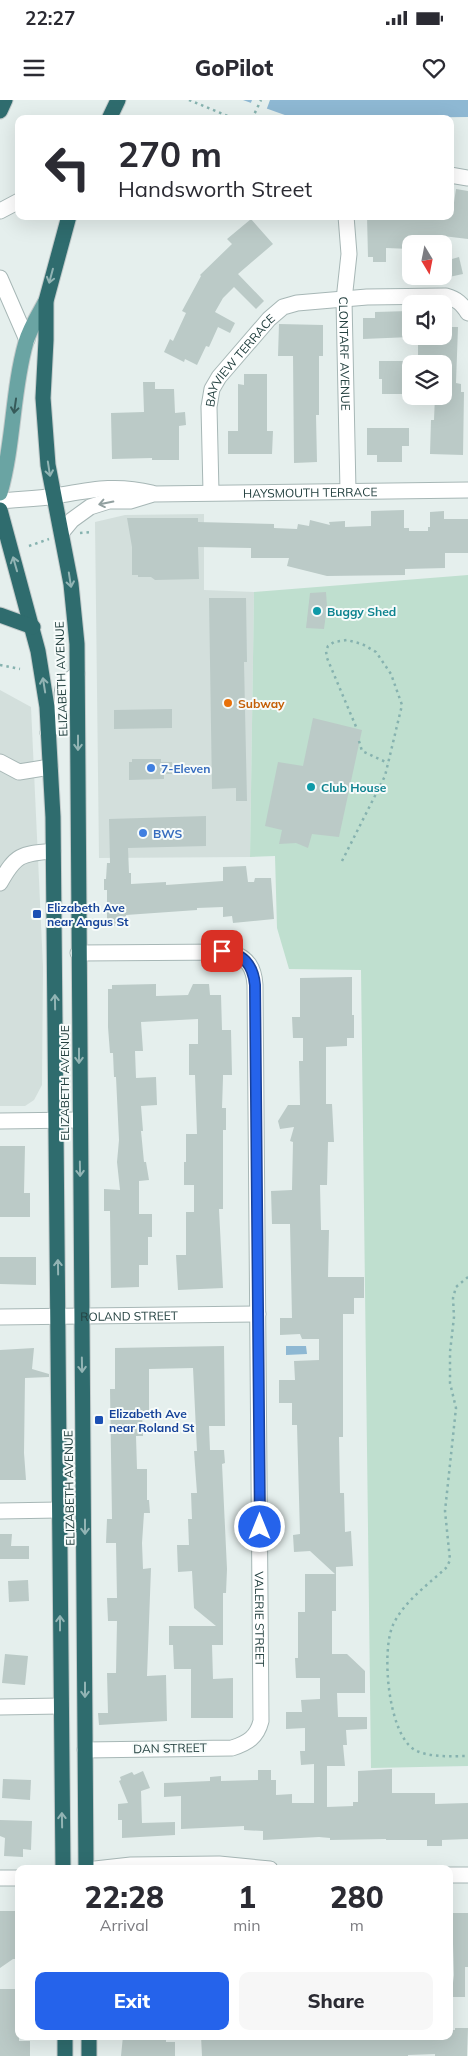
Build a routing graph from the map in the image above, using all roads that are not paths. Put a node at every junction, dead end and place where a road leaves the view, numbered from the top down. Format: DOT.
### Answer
graph roads {
  1 [pos="5,100"];
  2 [pos="118,100"];
  3 [pos="0,111"];
  4 [pos="111,115"];
  5 [pos="454,176"];
  6 [pos="468,178"];
  7 [pos="15,202"];
  8 [pos="0,211"];
  9 [pos="68,220"];
  10 [pos="346,220"];
  11 [pos="0,278"];
  12 [pos="344,300"];
  13 [pos="46,301"];
  14 [pos="468,313"];
  15 [pos="27,340"];
  16 [pos="468,490"];
  17 [pos="211,492"];
  18 [pos="348,492"];
  19 [pos="0,493"];
  20 [pos="153,494"];
  21 [pos="54,496"];
  22 [pos="0,501"];
  23 [pos="0,510"];
  24 [pos="63,535"];
  25 [pos="0,615"];
  26 [pos="33,627"];
  27 [pos="77,674"];
  28 [pos="48,733"];
  29 [pos="0,762"];
  30 [pos="50,767"];
  31 [pos="53,851"];
  32 [pos="0,883"];
  33 [pos="78,953"];
  34 [pos="56,1120"];
  35 [pos="79,1120"];
  36 [pos="0,1121"];
  37 [pos="258,1314"];
  38 [pos="58,1316"];
  39 [pos="81,1316"];
  40 [pos="0,1317"];
  41 [pos="60,1510"];
  42 [pos="0,1511"];
  43 [pos="61,1706"];
  44 [pos="0,1707"];
  45 [pos="253,1739"];
  46 [pos="85,1750"];
  47 [pos="63,1865"];
  48 [pos="86,1865"];
  49 [pos="131,1865"];
  50 [pos="243,1865"];
  51 [pos="453,1875"];
  52 [pos="468,1875"];
  53 [pos="0,1878"];
  54 [pos="15,1878"];
  55 [pos="65,2040"];
  56 [pos="89,2040"];
  57 [pos="65,2056"];
  58 [pos="89,2056"];
  1 -- 3 [label="highway"];
  2 -- 4 [label="highway"];
  5 -- 6 [label="street"];
  7 -- 8 [label="street"];
  9 -- 13 [label="highway, ELIZABETH AVENUE, one-way"];
  10 -- 12 [label="street, CLONTARF AVENUE"];
  11 -- 15 [label="street"];
  12 -- 14 [label="street, BAYVIEW TERRACE"];
  12 -- 17 [label="street, BAYVIEW TERRACE"];
  12 -- 18 [label="street, CLONTARF AVENUE"];
  13 -- 15 [label="main road"];
  13 -- 21 [label="highway, ELIZABETH AVENUE, one-way"];
  15 -- 19 [label="main road, one-way"];
  16 -- 18 [label="street, HAYSMOUTH TERRACE"];
  17 -- 18 [label="street, HAYSMOUTH TERRACE"];
  17 -- 20 [label="street, HAYSMOUTH TERRACE"];
  20 -- 21 [label="street, HAYSMOUTH TERRACE"];
  20 -- 24 [label="street, HAYSMOUTH TERRACE, one-way"];
  21 -- 22 [label="street, HAYSMOUTH TERRACE"];
  21 -- 24 [label="highway, ELIZABETH AVENUE"];
  26 -- 23 [label="highway, ELIZABETH AVENUE, one-way"];
  24 -- 27 [label="highway, ELIZABETH AVENUE, one-way"];
  25 -- 26 [label="highway"];
  28 -- 26 [label="highway, ELIZABETH AVENUE, one-way"];
  27 -- 28 [label="street"];
  27 -- 33 [label="highway, ELIZABETH AVENUE, one-way"];
  28 -- 30 [label="highway, ELIZABETH AVENUE"];
  29 -- 30 [label="street"];
  30 -- 31 [label="highway, ELIZABETH AVENUE"];
  31 -- 32 [label="street"];
  34 -- 31 [label="highway, ELIZABETH AVENUE, one-way"];
  33 -- 35 [label="highway, ELIZABETH AVENUE, one-way"];
  33 -- 37 [label="street, VALERIE STREET"];
  34 -- 35 [label="street"];
  34 -- 36 [label="street"];
  38 -- 34 [label="highway, ELIZABETH AVENUE, one-way"];
  35 -- 39 [label="highway, ELIZABETH AVENUE, one-way"];
  37 -- 39 [label="street, ROLAND STREET"];
  37 -- 45 [label="street, VALERIE STREET"];
  38 -- 39 [label="street, ROLAND STREET"];
  38 -- 40 [label="street, ROLAND STREET"];
  38 -- 41 [label="highway, ELIZABETH AVENUE"];
  39 -- 46 [label="highway, ELIZABETH AVENUE, one-way"];
  41 -- 42 [label="street"];
  43 -- 41 [label="highway, ELIZABETH AVENUE, one-way"];
  43 -- 44 [label="street"];
  47 -- 43 [label="highway, ELIZABETH AVENUE, one-way"];
  45 -- 46 [label="street, DAN STREET"];
  46 -- 48 [label="highway, ELIZABETH AVENUE"];
  49 -- 50 [label="street"];
  51 -- 52 [label="street"];
  53 -- 54 [label="street"];
  55 -- 57 [label="highway"];
  56 -- 58 [label="highway"];
}
